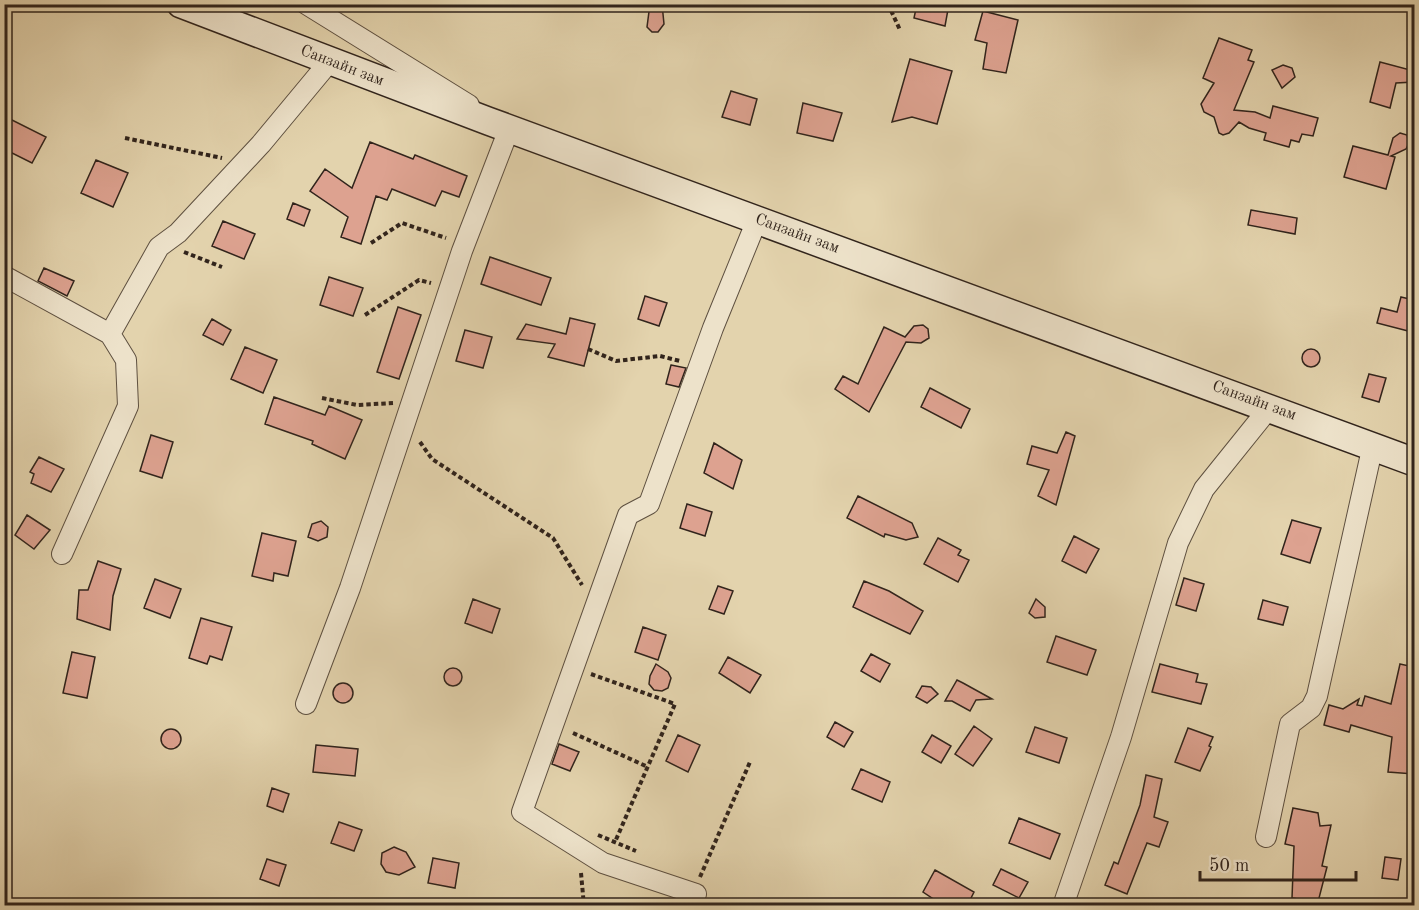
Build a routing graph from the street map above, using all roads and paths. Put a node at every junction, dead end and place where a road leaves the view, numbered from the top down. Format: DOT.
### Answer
graph roads {
  1 [pos="181,4"];
  2 [pos="306,4"];
  3 [pos="888,4"];
  4 [pos="900,30"];
  5 [pos="330,62"];
  6 [pos="499,125"];
  7 [pos="125,138"];
  8 [pos="243,163"];
  9 [pos="757,220"];
  10 [pos="371,243"];
  11 [pos="164,244"];
  12 [pos="464,244"];
  13 [pos="222,267"];
  14 [pos="4,276"];
  15 [pos="450,287"];
  16 [pos="365,315"];
  17 [pos="110,334"];
  18 [pos="588,350"];
  19 [pos="699,366"];
  20 [pos="322,398"];
  21 [pos="412,402"];
  22 [pos="1270,407"];
  23 [pos="405,422"];
  24 [pos="1373,445"];
  25 [pos="1414,462"];
  26 [pos="62,555"];
  27 [pos="587,593"];
  28 [pos="582,671"];
  29 [pos="306,704"];
  30 [pos="573,733"];
  31 [pos="750,762"];
  32 [pos="648,767"];
  33 [pos="594,833"];
  34 [pos="1266,837"];
  35 [pos="615,842"];
  36 [pos="647,855"];
  37 [pos="581,873"];
  38 [pos="689,873"];
  39 [pos="696,894"];
  40 [pos="584,906"];
  41 [pos="616,906"];
  42 [pos="654,906"];
  43 [pos="1063,906"];
  1 -- 5 [label="main road, Санзайн зам"];
  2 -- 6 [label="street"];
  3 -- 4 [label="path"];
  5 -- 6 [label="main road, Санзайн зам"];
  5 -- 8 [label="street"];
  6 -- 9 [label="main road, Санзайн зам"];
  6 -- 12 [label="street"];
  7 -- 8 [label="path"];
  8 -- 11 [label="street"];
  9 -- 19 [label="street"];
  9 -- 22 [label="main road, Санзайн зам"];
  10 -- 12 [label="path"];
  11 -- 13 [label="path"];
  11 -- 17 [label="street"];
  12 -- 15 [label="street"];
  14 -- 17 [label="street"];
  15 -- 16 [label="path"];
  15 -- 21 [label="street"];
  17 -- 26 [label="street"];
  18 -- 19 [label="path"];
  19 -- 39 [label="street"];
  20 -- 21 [label="path"];
  21 -- 23 [label="street"];
  22 -- 24 [label="main road, Санзайн зам"];
  22 -- 43 [label="street"];
  23 -- 27 [label="path"];
  23 -- 29 [label="street"];
  24 -- 25 [label="main road, Санзайн зам"];
  24 -- 34 [label="street"];
  28 -- 32 [label="path"];
  30 -- 32 [label="path"];
  31 -- 38 [label="path"];
  32 -- 35 [label="path"];
  33 -- 35 [label="path"];
  35 -- 36 [label="path"];
  37 -- 40 [label="path"];
  41 -- 42 [label="path"];
}
